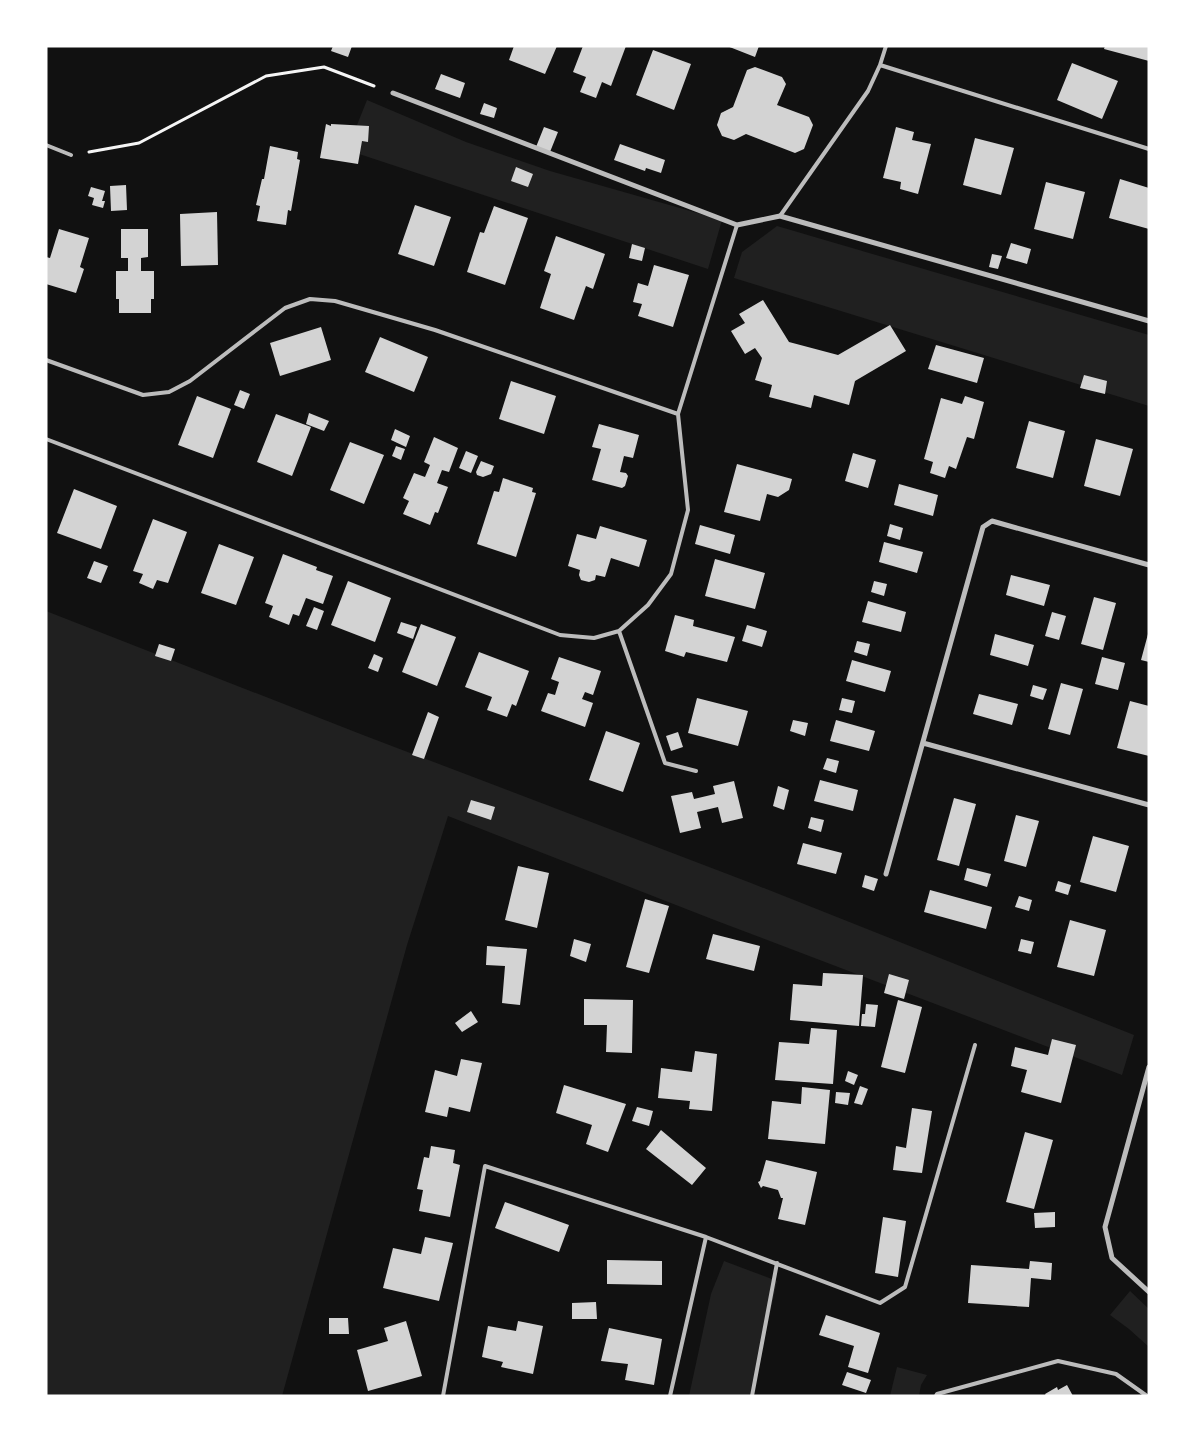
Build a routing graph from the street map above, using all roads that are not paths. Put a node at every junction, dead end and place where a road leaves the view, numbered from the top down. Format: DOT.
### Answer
graph roads {
  1 [pos="886,46"];
  2 [pos="880,66"];
  3 [pos="392,93"];
  4 [pos="46,145"];
  5 [pos="1149,150"];
  6 [pos="71,155"];
  7 [pos="780,216"];
  8 [pos="737,224"];
  9 [pos="1149,321"];
  10 [pos="46,360"];
  11 [pos="678,414"];
  12 [pos="46,439"];
  13 [pos="1149,565"];
  14 [pos="619,631"];
  15 [pos="923,744"];
  16 [pos="696,771"];
  17 [pos="1149,805"];
  18 [pos="886,874"];
  19 [pos="975,1045"];
  20 [pos="1149,1067"];
  21 [pos="706,1237"];
  22 [pos="777,1263"];
  23 [pos="1149,1292"];
  24 [pos="443,1396"];
  25 [pos="670,1396"];
  26 [pos="752,1396"];
  27 [pos="936,1396"];
  28 [pos="1146,1396"];
  1 -- 2 [label="lane"];
  2 -- 5 [label="lane"];
  2 -- 7 [label="lane"];
  3 -- 8 [label="street"];
  4 -- 6 [label="lane"];
  7 -- 8 [label="street"];
  7 -- 9 [label="street"];
  8 -- 11 [label="lane"];
  10 -- 11 [label="lane"];
  11 -- 14 [label="lane"];
  12 -- 14 [label="lane"];
  13 -- 15 [label="street"];
  14 -- 16 [label="lane"];
  15 -- 17 [label="street"];
  15 -- 18 [label="street"];
  19 -- 22 [label="lane"];
  20 -- 23 [label="street"];
  21 -- 22 [label="lane"];
  21 -- 24 [label="lane"];
  21 -- 25 [label="lane"];
  22 -- 26 [label="lane"];
  27 -- 28 [label="lane"];
}
